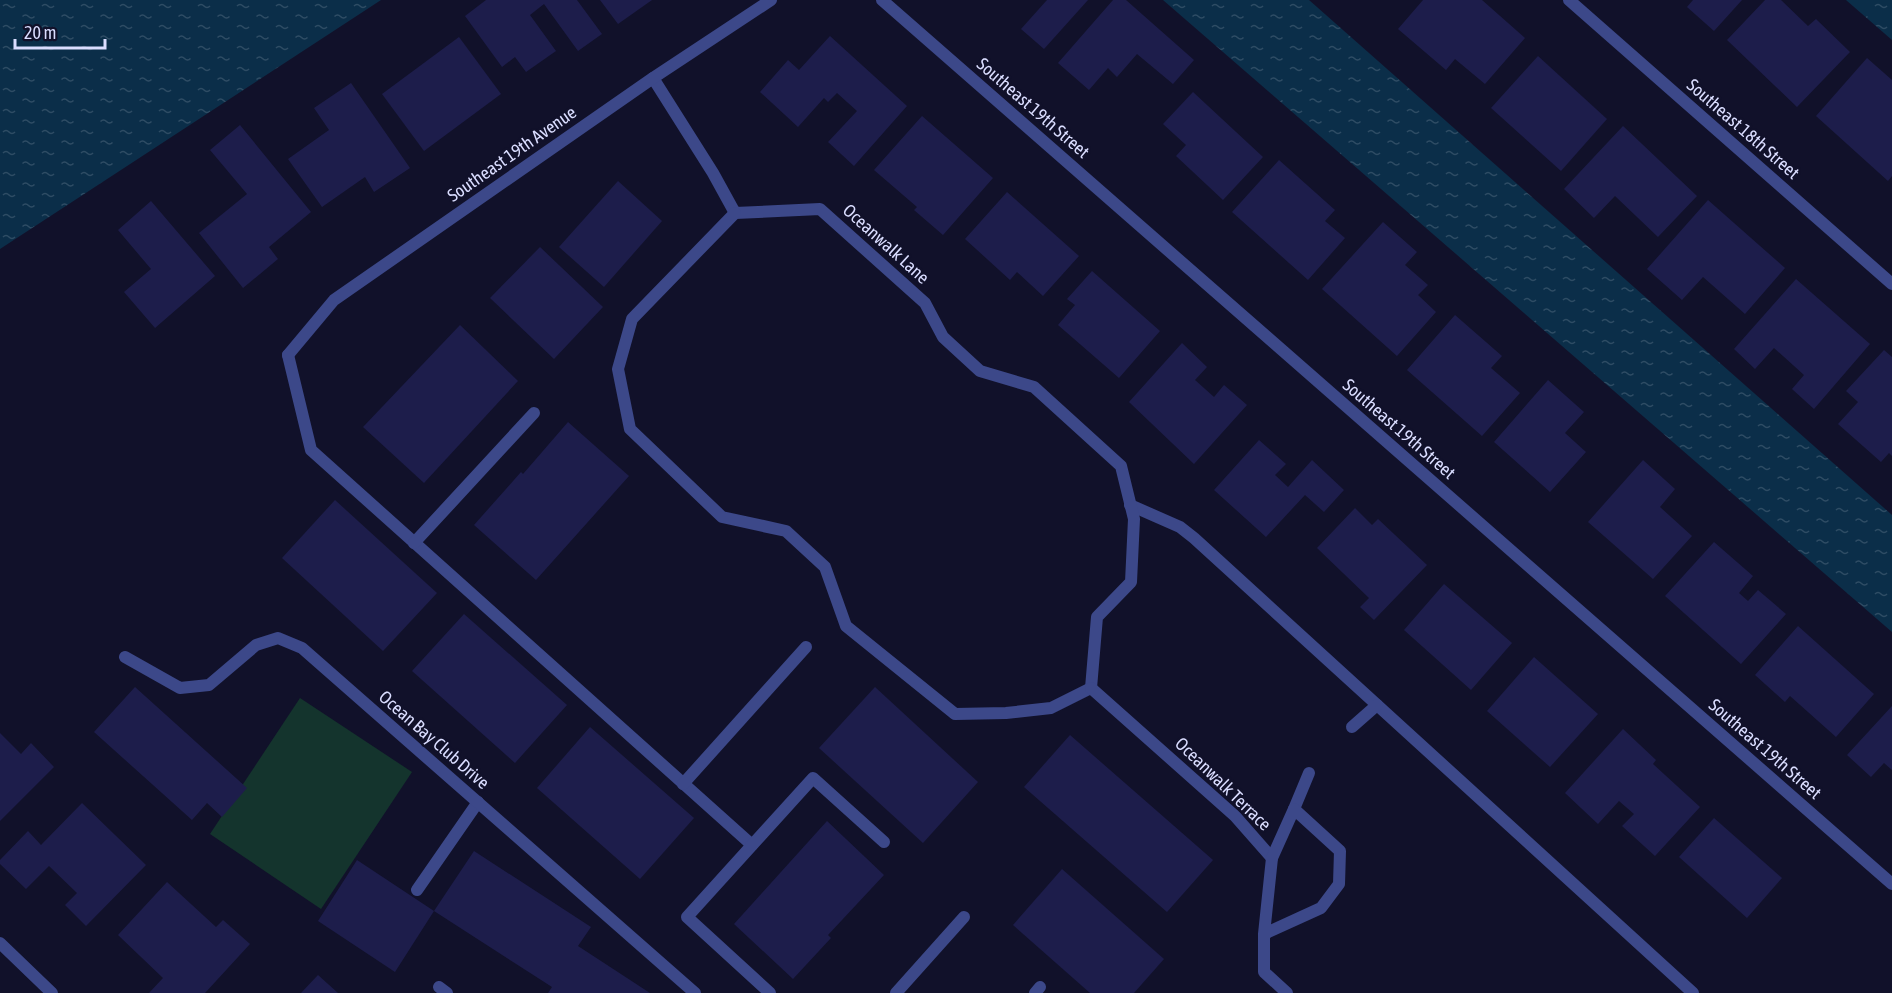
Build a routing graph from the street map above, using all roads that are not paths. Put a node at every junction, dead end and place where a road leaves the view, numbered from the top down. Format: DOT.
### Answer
graph roads {
  1 [pos="771,0"];
  2 [pos="882,0"];
  3 [pos="1569,0"];
  4 [pos="652,78"];
  5 [pos="735,213"];
  6 [pos="1892,284"];
  7 [pos="534,413"];
  8 [pos="1130,504"];
  9 [pos="414,543"];
  10 [pos="806,647"];
  11 [pos="125,657"];
  12 [pos="1091,688"];
  13 [pos="1377,705"];
  14 [pos="1352,727"];
  15 [pos="1309,773"];
  16 [pos="683,784"];
  17 [pos="478,802"];
  18 [pos="1294,809"];
  19 [pos="884,842"];
  20 [pos="752,845"];
  21 [pos="1272,858"];
  22 [pos="1892,884"];
  23 [pos="417,890"];
  24 [pos="963,917"];
  25 [pos="1263,934"];
  26 [pos="0,943"];
  27 [pos="52,993"];
  28 [pos="695,993"];
  29 [pos="770,993"];
  30 [pos="896,993"];
  31 [pos="1287,993"];
  32 [pos="1693,993"];
  1 -- 4 [label="street, Southeast 19th Avenue"];
  2 -- 22 [label="street, Southeast 19th Street"];
  3 -- 6 [label="street, Southeast 18th Street"];
  4 -- 5 [label="street"];
  4 -- 9 [label="street, Southeast 19th Avenue"];
  5 -- 8 [label="street, Oceanwalk Lane"];
  5 -- 12 [label="street"];
  7 -- 9 [label="street"];
  8 -- 12 [label="street, Oceanwalk Lane"];
  8 -- 13 [label="street"];
  9 -- 16 [label="street"];
  10 -- 16 [label="street"];
  11 -- 17 [label="street, Ocean Bay Club Drive"];
  12 -- 21 [label="street, Oceanwalk Terrace"];
  13 -- 14 [label="street"];
  13 -- 32 [label="street"];
  15 -- 18 [label="street"];
  16 -- 20 [label="street"];
  17 -- 23 [label="street"];
  17 -- 28 [label="street, Ocean Bay Club Drive"];
  18 -- 21 [label="street"];
  18 -- 25 [label="street"];
  19 -- 20 [label="street"];
  20 -- 29 [label="street"];
  21 -- 25 [label="street, Oceanwalk Terrace"];
  24 -- 30 [label="street"];
  25 -- 31 [label="street, Oceanwalk Terrace"];
  26 -- 27 [label="street"];
}
